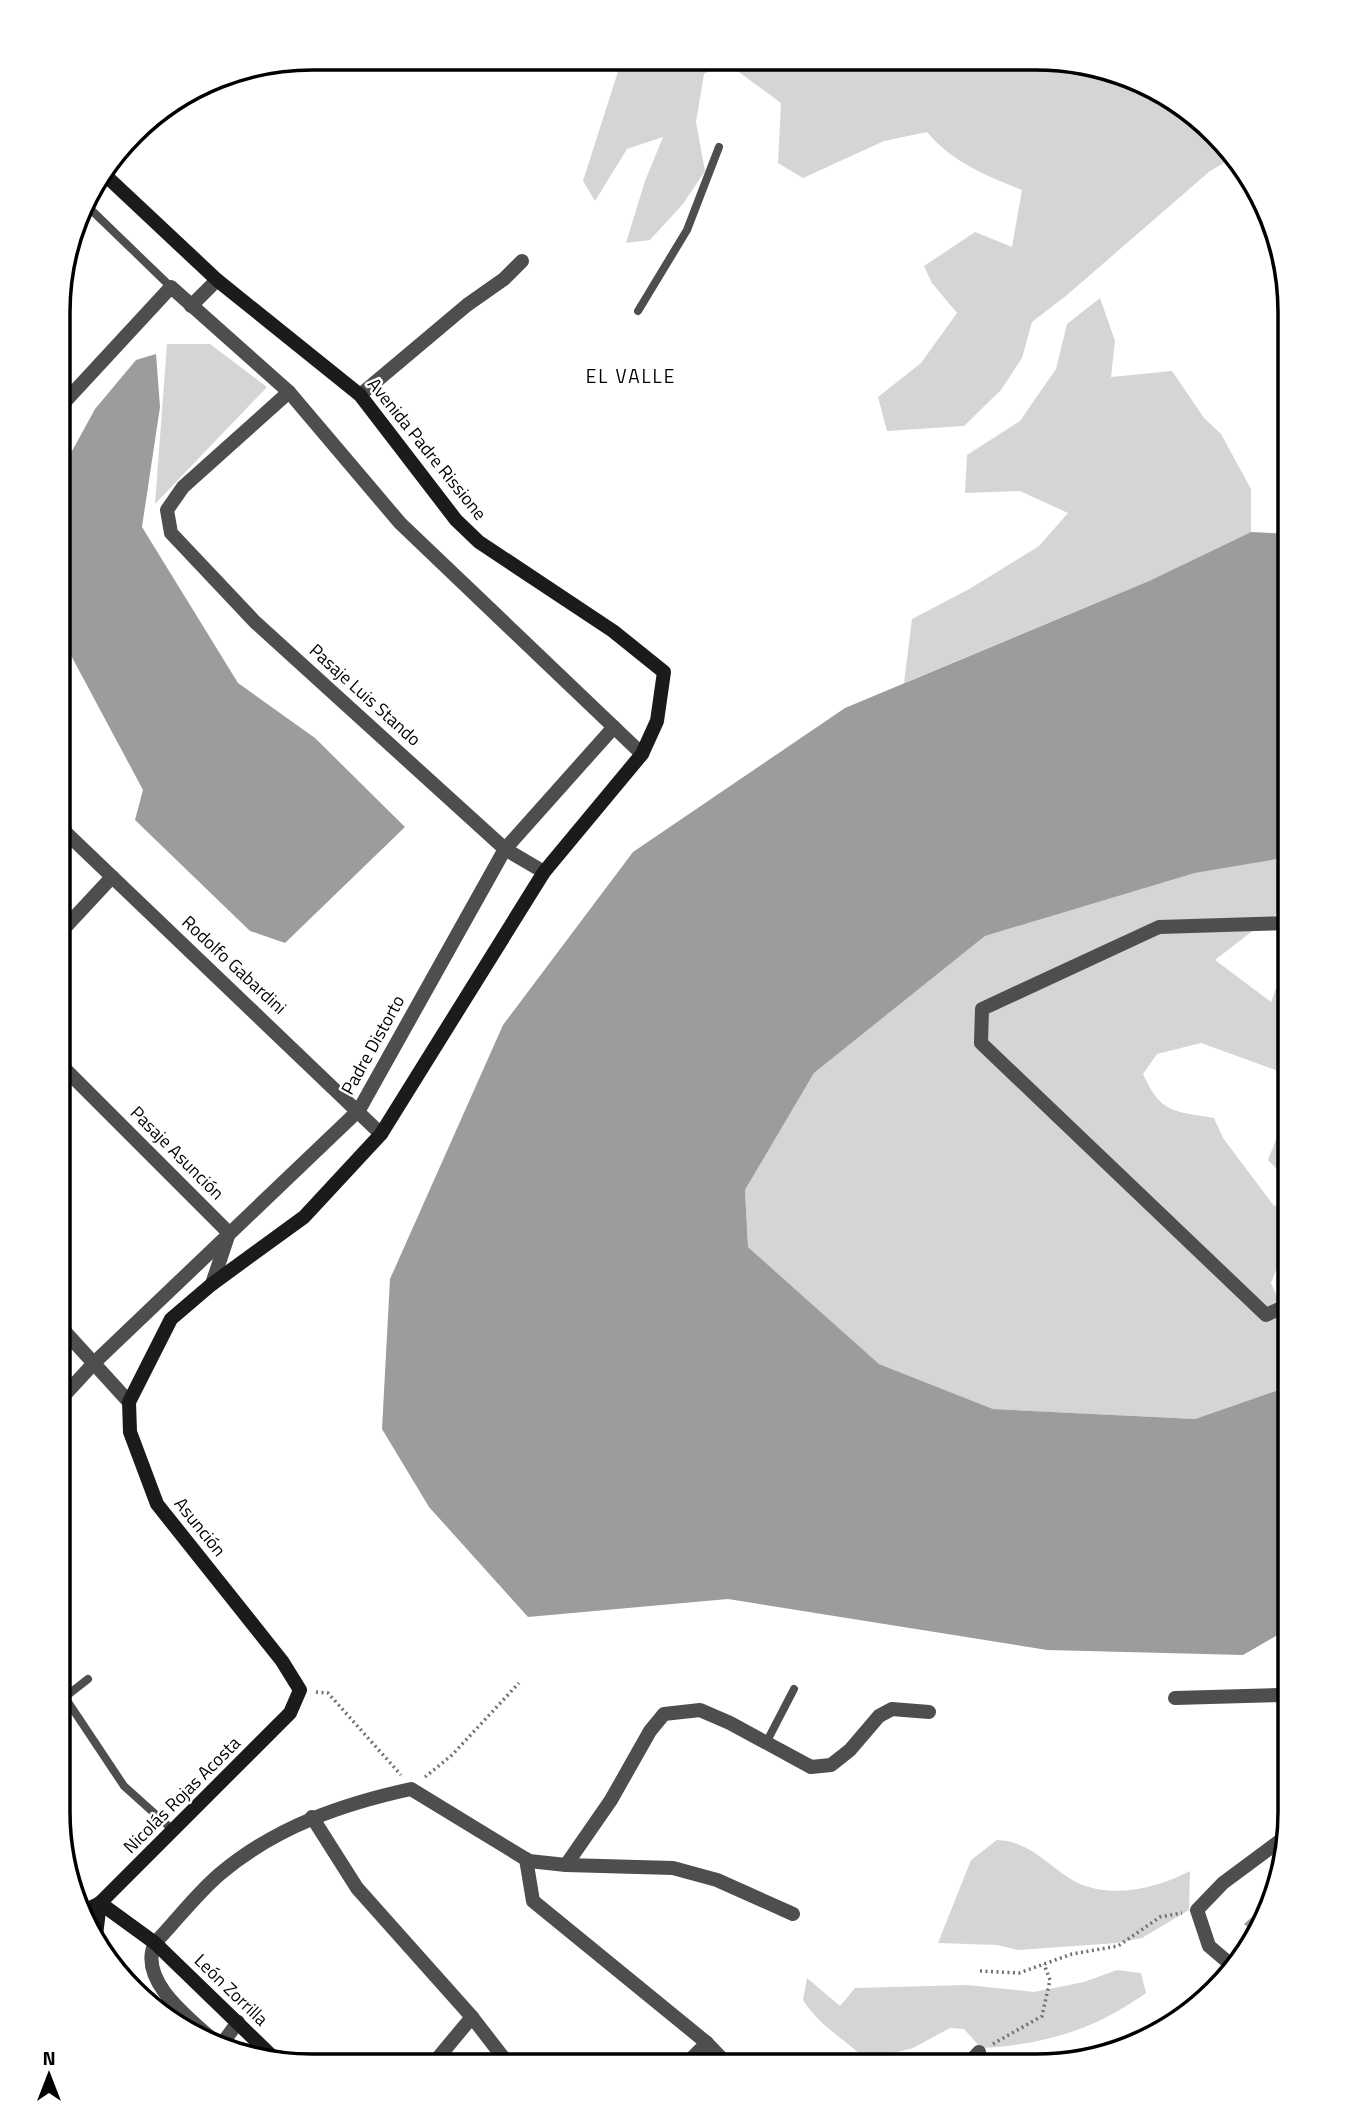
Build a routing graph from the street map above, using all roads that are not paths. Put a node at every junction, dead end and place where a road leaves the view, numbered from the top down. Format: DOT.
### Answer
graph roads {
  1 [pos="719,147"];
  2 [pos="110,180"];
  3 [pos="92,211"];
  4 [pos="522,261"];
  5 [pos="217,280"];
  6 [pos="172,287"];
  7 [pos="191,306"];
  8 [pos="638,311"];
  9 [pos="289,392"];
  10 [pos="360,395"];
  11 [pos="70,396"];
  12 [pos="614,727"];
  13 [pos="642,754"];
  14 [pos="70,836"];
  15 [pos="505,849"];
  16 [pos="544,873"];
  17 [pos="113,877"];
  18 [pos="70,922"];
  19 [pos="1278,923"];
  20 [pos="70,1074"];
  21 [pos="359,1110"];
  22 [pos="381,1134"];
  23 [pos="229,1233"];
  24 [pos="212,1284"];
  25 [pos="1277,1310"];
  26 [pos="70,1336"];
  27 [pos="96,1362"];
  28 [pos="70,1389"];
  29 [pos="129,1402"];
  30 [pos="88,1679"];
  31 [pos="794,1689"];
  32 [pos="70,1690"];
  33 [pos="1277,1695"];
  34 [pos="1175,1698"];
  35 [pos="70,1707"];
  36 [pos="929,1712"];
  37 [pos="290,1713"];
  38 [pos="766,1743"];
  39 [pos="312,1817"];
  40 [pos="174,1831"];
  41 [pos="1275,1844"];
  42 [pos="526,1859"];
  43 [pos="566,1865"];
  44 [pos="100,1903"];
  45 [pos="90,1908"];
  46 [pos="793,1914"];
  47 [pos="97,1924"];
  48 [pos="155,1943"];
  49 [pos="1226,1961"];
  50 [pos="472,2017"];
  51 [pos="238,2022"];
  52 [pos="198,2026"];
  53 [pos="227,2039"];
  54 [pos="706,2043"];
  55 [pos="265,2049"];
  56 [pos="441,2054"];
  57 [pos="501,2054"];
  58 [pos="696,2054"];
  59 [pos="717,2054"];
  1 -- 8 [label="lane"];
  2 -- 5 [label="street, Avenida Padre Rissione"];
  3 -- 6 [label="lane"];
  4 -- 10 [label="street"];
  5 -- 7 [label="street"];
  5 -- 10 [label="street, Avenida Padre Rissione"];
  6 -- 7 [label="street"];
  6 -- 11 [label="street"];
  7 -- 9 [label="street"];
  9 -- 12 [label="street"];
  9 -- 15 [label="street, Pasaje Luis Stando"];
  10 -- 13 [label="street, Avenida Padre Rissione"];
  12 -- 13 [label="street"];
  12 -- 15 [label="street, Padre Distorto"];
  13 -- 16 [label="street"];
  14 -- 17 [label="street, Rodolfo Gabardini"];
  15 -- 16 [label="street, Pasaje Luis Stando"];
  15 -- 21 [label="street, Padre Distorto"];
  16 -- 22 [label="street"];
  17 -- 18 [label="street"];
  17 -- 21 [label="street, Rodolfo Gabardini"];
  19 -- 25 [label="street"];
  20 -- 23 [label="street, Pasaje Asunción"];
  21 -- 22 [label="street, Rodolfo Gabardini"];
  21 -- 23 [label="street, Padre Distorto"];
  22 -- 24 [label="street"];
  23 -- 24 [label="street"];
  23 -- 27 [label="street, Padre Distorto"];
  24 -- 29 [label="street"];
  26 -- 27 [label="street"];
  27 -- 28 [label="street, Padre Distorto"];
  27 -- 29 [label="street"];
  29 -- 37 [label="street, Asunción"];
  30 -- 32 [label="lane"];
  31 -- 38 [label="lane"];
  33 -- 34 [label="street"];
  35 -- 40 [label="lane"];
  36 -- 38 [label="street"];
  37 -- 40 [label="street, Nicolás Rojas Acosta"];
  38 -- 43 [label="street"];
  39 -- 42 [label="street"];
  39 -- 48 [label="street"];
  39 -- 50 [label="street"];
  40 -- 44 [label="street, Nicolás Rojas Acosta"];
  41 -- 49 [label="street"];
  42 -- 43 [label="street"];
  42 -- 54 [label="street"];
  43 -- 46 [label="street"];
  44 -- 45 [label="street, Nicolás Rojas Acosta"];
  44 -- 47 [label="street"];
  44 -- 48 [label="street, León Zorrilla"];
  48 -- 51 [label="street, León Zorrilla"];
  48 -- 52 [label="street"];
  50 -- 56 [label="street"];
  50 -- 57 [label="street"];
  51 -- 53 [label="street"];
  51 -- 55 [label="street, León Zorrilla"];
  54 -- 58 [label="street"];
  54 -- 59 [label="street"];
}
